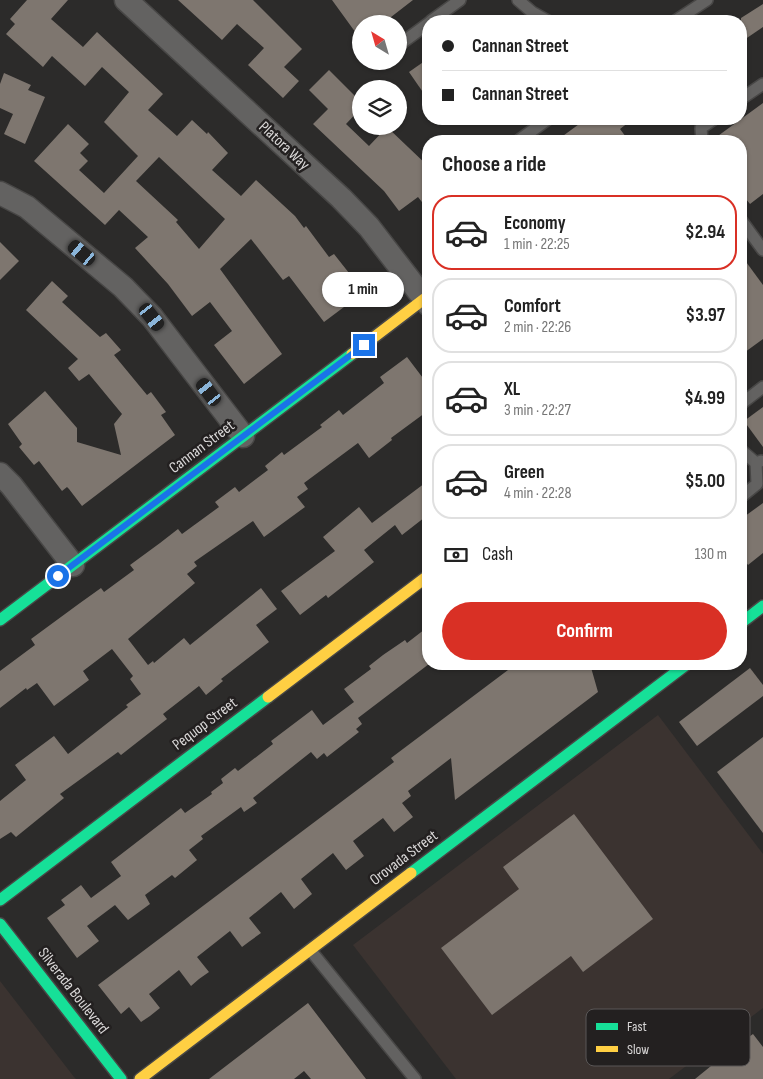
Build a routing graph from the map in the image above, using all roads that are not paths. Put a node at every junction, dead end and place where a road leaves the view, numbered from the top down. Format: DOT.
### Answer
graph roads {
  1 [pos="126,0"];
  2 [pos="460,0"];
  3 [pos="518,0"];
  4 [pos="706,0"];
  5 [pos="440,15"];
  6 [pos="537,15"];
  7 [pos="684,15"];
  8 [pos="422,28"];
  9 [pos="408,38"];
  10 [pos="763,84"];
  11 [pos="747,95"];
  12 [pos="540,125"];
  13 [pos="526,135"];
  14 [pos="0,193"];
  15 [pos="747,228"];
  16 [pos="763,250"];
  17 [pos="422,297"];
  18 [pos="422,305"];
  19 [pos="763,387"];
  20 [pos="747,399"];
  21 [pos="243,436"];
  22 [pos="747,454"];
  23 [pos="760,462"];
  24 [pos="0,474"];
  25 [pos="747,492"];
  26 [pos="73,565"];
  27 [pos="422,580"];
  28 [pos="763,606"];
  29 [pos="747,618"];
  30 [pos="0,620"];
  31 [pos="679,670"];
  32 [pos="0,900"];
  33 [pos="0,924"];
  34 [pos="311,951"];
  35 [pos="120,1079"];
  36 [pos="140,1079"];
  37 [pos="415,1079"];
  1 -- 17 [label="street, Platora Way"];
  2 -- 5 [label="lane"];
  3 -- 6 [label="lane"];
  4 -- 7 [label="lane"];
  8 -- 9 [label="lane"];
  10 -- 11 [label="lane"];
  12 -- 13 [label="lane"];
  14 -- 21 [label="street"];
  15 -- 16 [label="lane"];
  18 -- 21 [label="street, Cannan Street"];
  19 -- 20 [label="lane"];
  21 -- 26 [label="street, Cannan Street"];
  22 -- 23 [label="lane"];
  23 -- 25 [label="lane"];
  24 -- 26 [label="street"];
  26 -- 30 [label="street, Cannan Street"];
  27 -- 32 [label="street, Pequop Street"];
  28 -- 29 [label="street"];
  31 -- 34 [label="street, Orovada Street"];
  33 -- 35 [label="street, Silverada Boulevard"];
  34 -- 36 [label="street, Orovada Street"];
  34 -- 37 [label="lane"];
}
